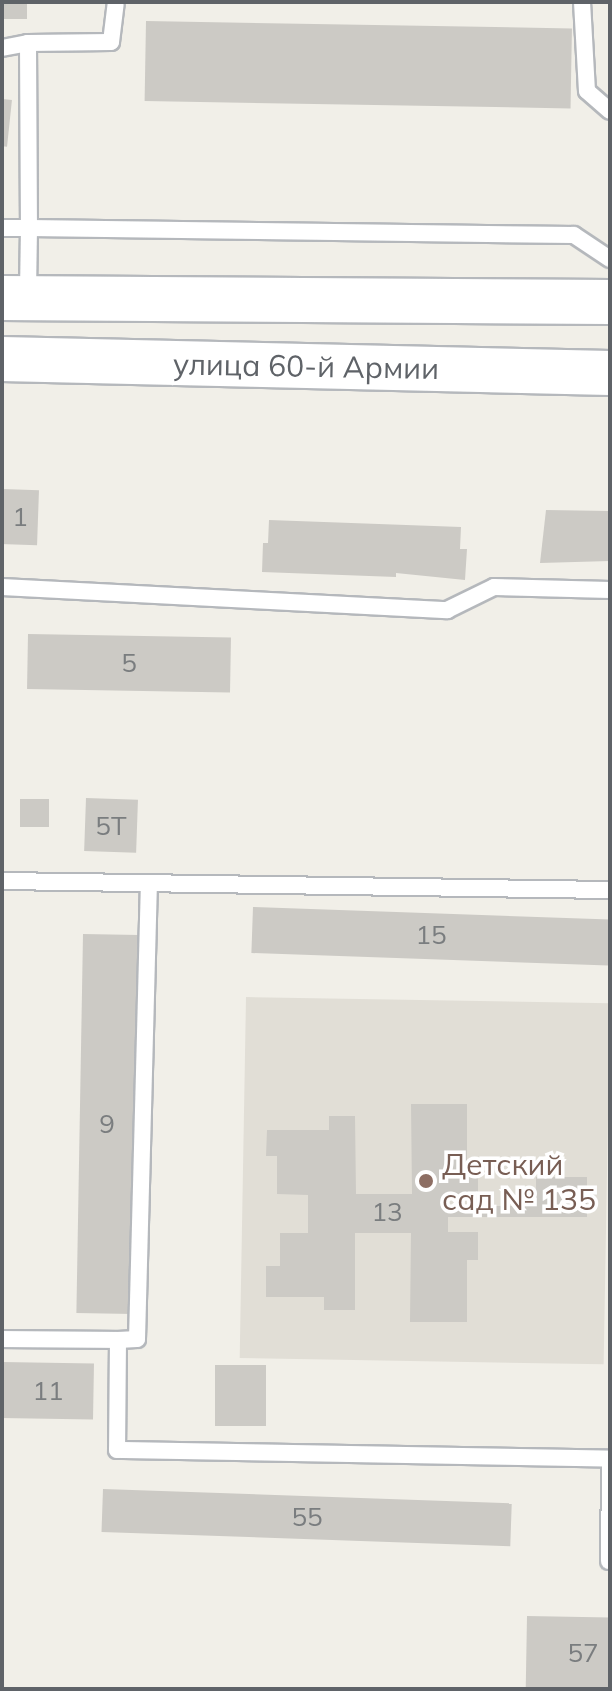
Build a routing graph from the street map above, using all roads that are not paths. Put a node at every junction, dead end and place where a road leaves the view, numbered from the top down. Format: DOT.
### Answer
graph roads {
  1 [pos="582,2"];
  2 [pos="116,4"];
  3 [pos="28,43"];
  4 [pos="2,48"];
  5 [pos="610,111"];
  6 [pos="2,228"];
  7 [pos="29,228"];
  8 [pos="610,259"];
  9 [pos="15,298"];
  10 [pos="610,302"];
  11 [pos="15,359"];
  12 [pos="610,373"];
  13 [pos="2,587"];
  14 [pos="610,590"];
  15 [pos="2,881"];
  16 [pos="149,883"];
  17 [pos="610,890"];
  18 [pos="2,1339"];
  19 [pos="118,1340"];
  20 [pos="610,1459"];
  21 [pos="609,1561"];
  1 -- 5 [label="lane"];
  2 -- 3 [label="lane"];
  3 -- 4 [label="lane"];
  3 -- 7 [label="lane"];
  6 -- 7 [label="lane"];
  7 -- 8 [label="lane"];
  7 -- 9 [label="lane"];
  9 -- 10 [label="main road"];
  9 -- 11 [label="main road"];
  11 -- 12 [label="main road, улица 60-й Армии"];
  13 -- 14 [label="lane"];
  15 -- 16 [label="lane"];
  16 -- 17 [label="lane"];
  16 -- 19 [label="lane"];
  18 -- 19 [label="lane"];
  19 -- 20 [label="lane"];
  20 -- 21 [label="lane"];
}
